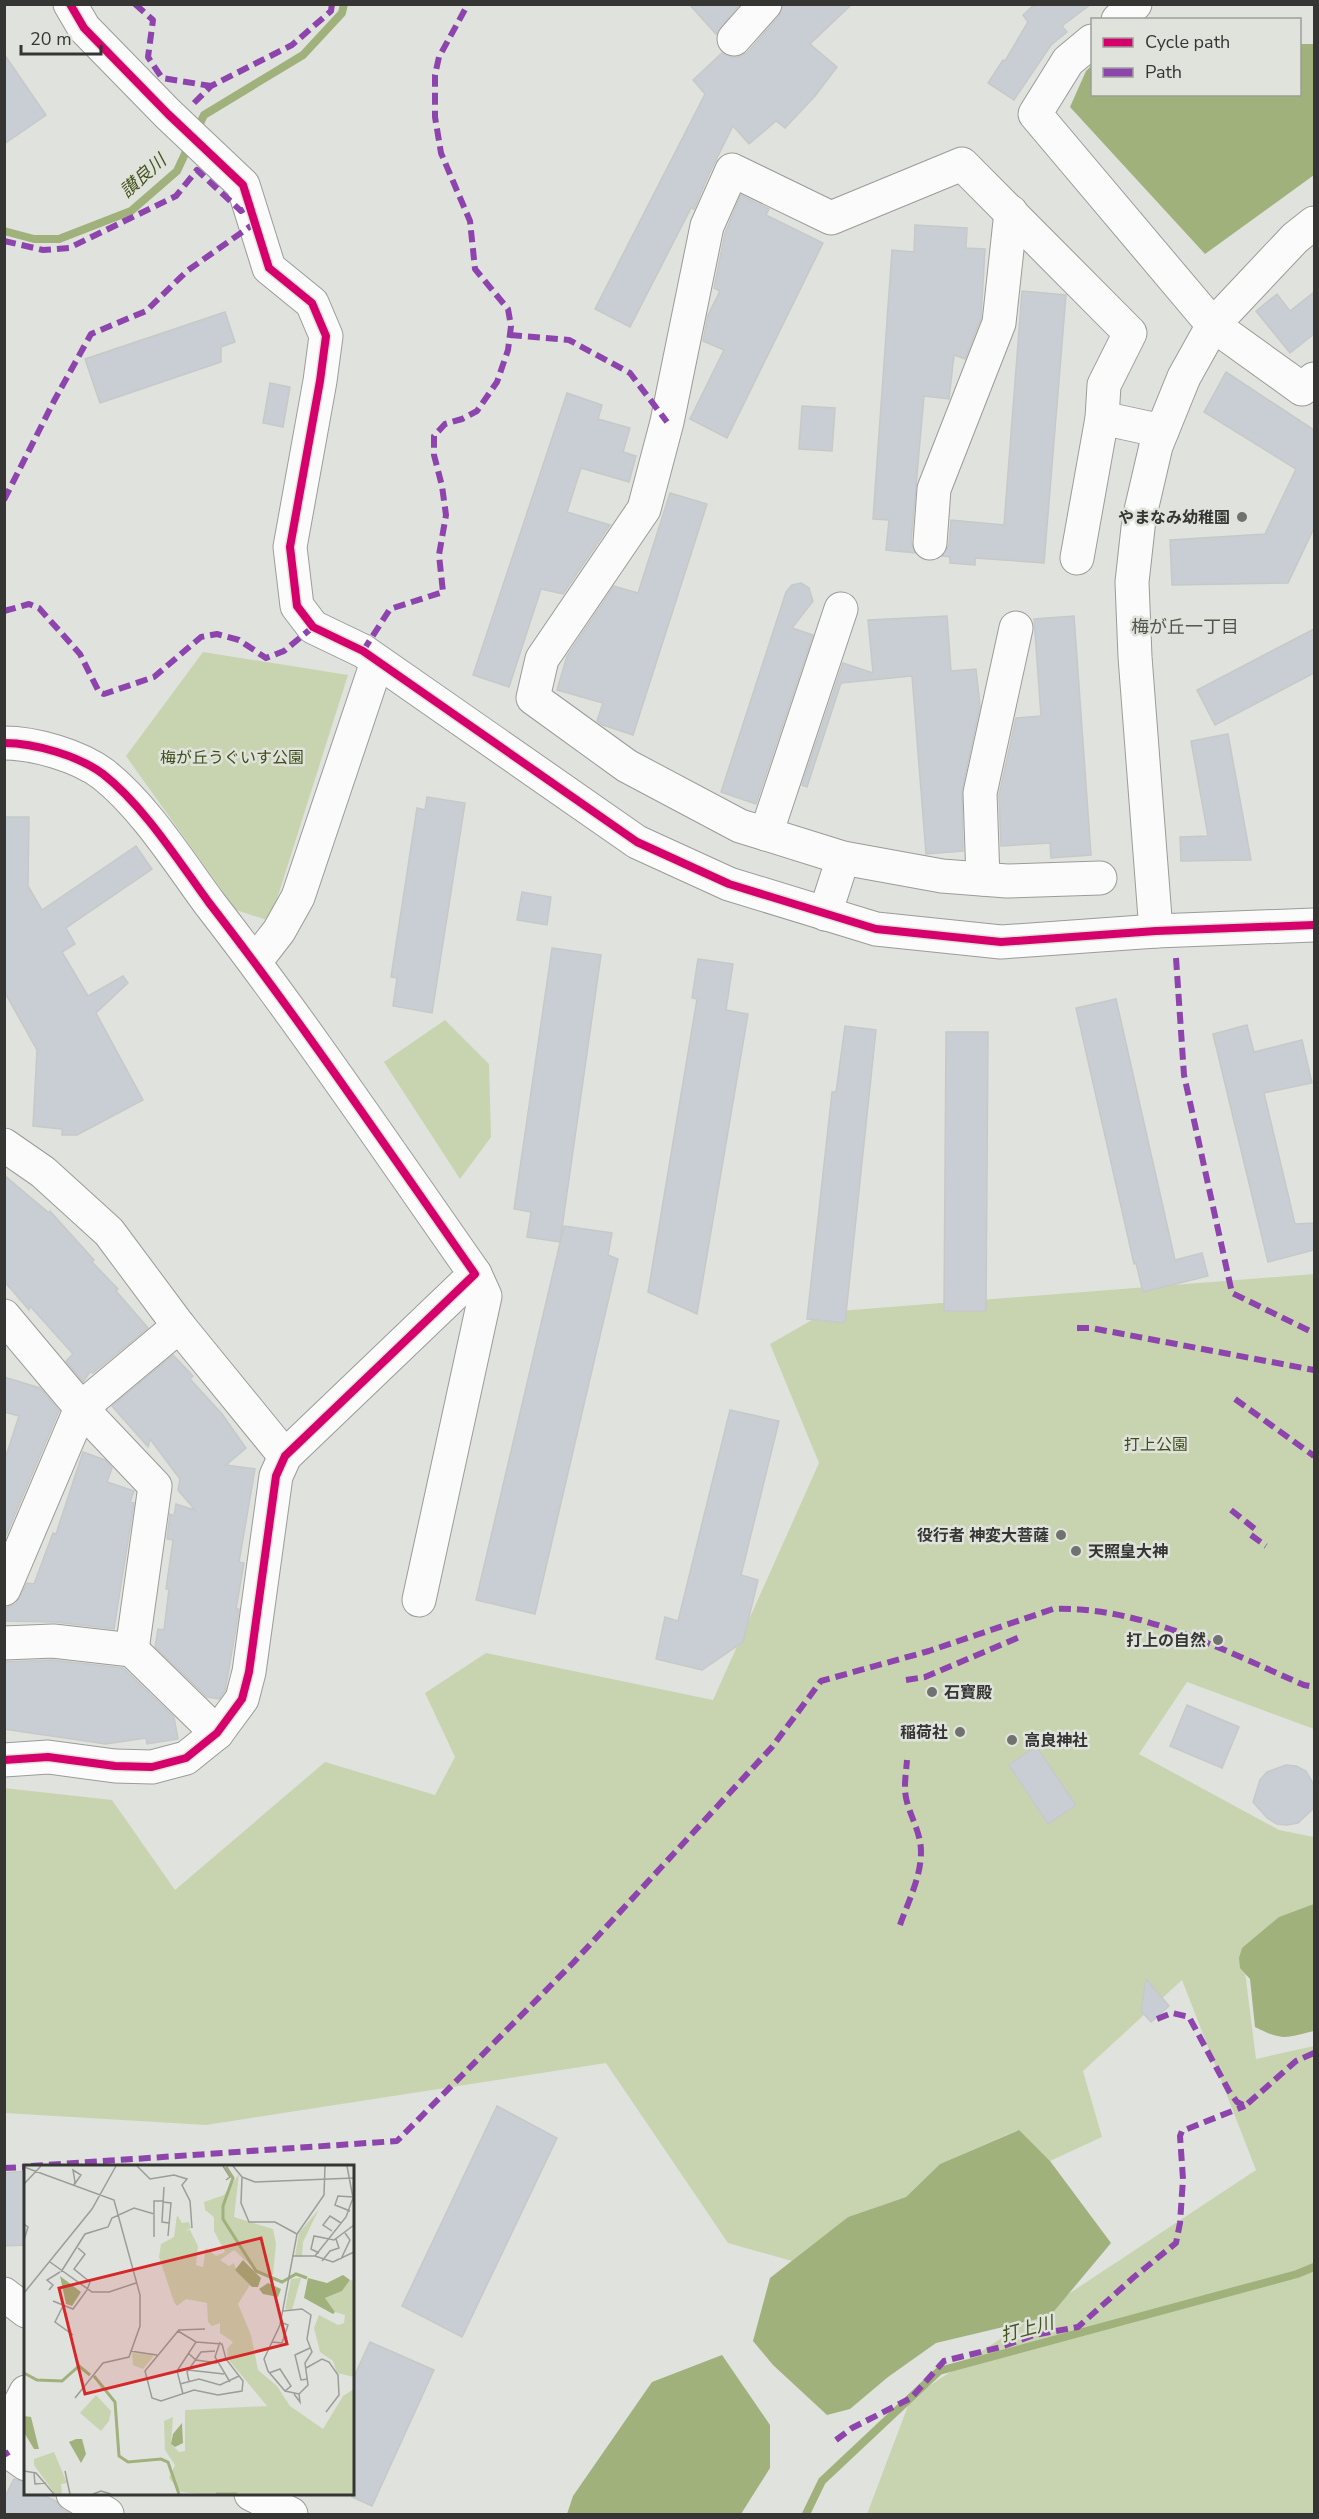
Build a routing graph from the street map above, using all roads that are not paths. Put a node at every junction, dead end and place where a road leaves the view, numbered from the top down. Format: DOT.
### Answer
graph roads {
  1 [pos="70,4"];
  2 [pos="765,4"];
  3 [pos="1106,4"];
  4 [pos="1135,4"];
  5 [pos="1116,18"];
  6 [pos="1120,18"];
  7 [pos="734,39"];
  8 [pos="1091,42"];
  9 [pos="1011,212"];
  10 [pos="1314,223"];
  11 [pos="1213,324"];
  12 [pos="1314,379"];
  13 [pos="1102,418"];
  14 [pos="1162,431"];
  15 [pos="930,543"];
  16 [pos="1077,558"];
  17 [pos="841,609"];
  18 [pos="1016,628"];
  19 [pos="377,662"];
  20 [pos="4,743"];
  21 [pos="766,834"];
  22 [pos="843,858"];
  23 [pos="1100,878"];
  24 [pos="983,879"];
  25 [pos="825,914"];
  26 [pos="1314,925"];
  27 [pos="1156,931"];
  28 [pos="255,962"];
  29 [pos="4,1145"];
  30 [pos="476,1274"];
  31 [pos="4,1316"];
  32 [pos="179,1326"];
  33 [pos="81,1408"];
  34 [pos="285,1456"];
  35 [pos="4,1589"];
  36 [pos="419,1600"];
  37 [pos="4,1643"];
  38 [pos="132,1650"];
  39 [pos="217,1733"];
  40 [pos="4,1760"];
  41 [pos="4,2294"];
  42 [pos="24,2309"];
  43 [pos="24,2395"];
  44 [pos="13,2457"];
  45 [pos="76,2495"];
  46 [pos="107,2514"];
  1 -- 19 [label="street"];
  2 -- 7 [label="street"];
  3 -- 5 [label="street"];
  4 -- 6 [label="street"];
  8 -- 11 [label="street"];
  9 -- 13 [label="street"];
  9 -- 15 [label="street"];
  9 -- 21 [label="street"];
  10 -- 11 [label="street"];
  11 -- 12 [label="street"];
  11 -- 14 [label="street"];
  13 -- 14 [label="street"];
  13 -- 16 [label="street"];
  14 -- 27 [label="street"];
  17 -- 21 [label="street"];
  18 -- 24 [label="street"];
  19 -- 25 [label="street"];
  19 -- 28 [label="street"];
  20 -- 28 [label="street"];
  21 -- 22 [label="street"];
  22 -- 24 [label="street"];
  22 -- 25 [label="street"];
  23 -- 24 [label="street"];
  25 -- 27 [label="street"];
  26 -- 27 [label="street"];
  28 -- 30 [label="street"];
  29 -- 32 [label="street"];
  30 -- 34 [label="street"];
  30 -- 36 [label="street"];
  31 -- 33 [label="street"];
  32 -- 33 [label="street"];
  32 -- 34 [label="street"];
  33 -- 35 [label="street"];
  33 -- 38 [label="street"];
  34 -- 39 [label="street"];
  37 -- 38 [label="street"];
  38 -- 39 [label="street"];
  39 -- 40 [label="street"];
  41 -- 42 [label="street"];
  43 -- 44 [label="street"];
  45 -- 46 [label="street"];
}
